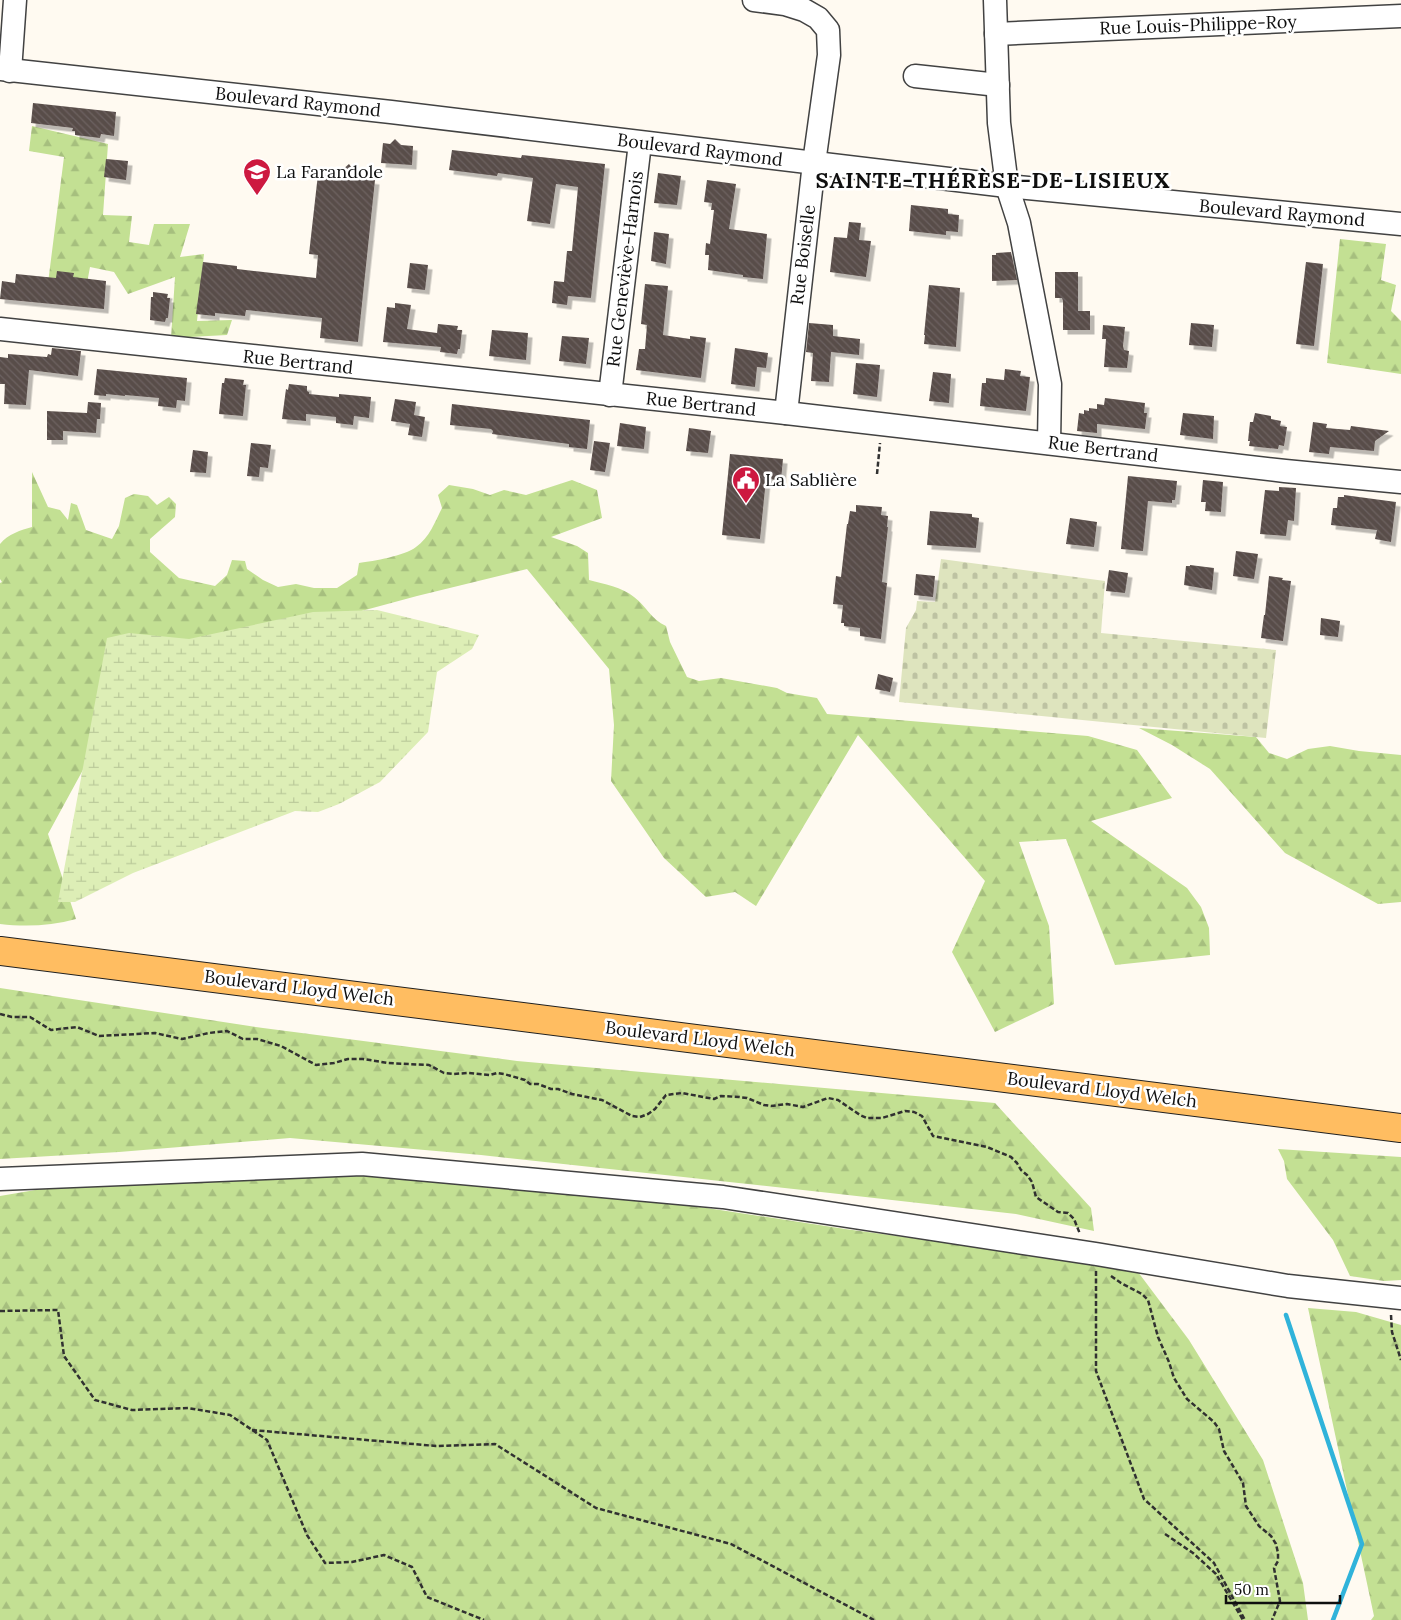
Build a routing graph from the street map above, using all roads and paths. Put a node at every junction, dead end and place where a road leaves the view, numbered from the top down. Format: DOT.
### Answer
graph roads {
  1 [pos="15,0"];
  2 [pos="754,0"];
  3 [pos="995,0"];
  4 [pos="1401,16"];
  5 [pos="996,34"];
  6 [pos="5,70"];
  7 [pos="916,76"];
  8 [pos="998,85"];
  9 [pos="640,143"];
  10 [pos="814,163"];
  11 [pos="1007,186"];
  12 [pos="1401,224"];
  13 [pos="0,329"];
  14 [pos="610,395"];
  15 [pos="786,413"];
  16 [pos="882,424"];
  17 [pos="1049,443"];
  18 [pos="877,474"];
  19 [pos="1401,482"];
  20 [pos="0,951"];
  21 [pos="1401,1128"];
  22 [pos="0,1179"];
  23 [pos="1096,1254"];
  24 [pos="1395,1297"];
  25 [pos="0,1312"];
  26 [pos="1401,1360"];
  27 [pos="252,1430"];
  28 [pos="1165,1534"];
  29 [pos="484,1620"];
  30 [pos="874,1620"];
  31 [pos="1244,1620"];
  1 -- 6 [label="street"];
  2 -- 10 [label="street, Rue Boiselle"];
  3 -- 5 [label="street"];
  4 -- 5 [label="street, Rue Louis-Philippe-Roy"];
  5 -- 8 [label="street"];
  6 -- 9 [label="street, Boulevard Raymond"];
  7 -- 8 [label="street"];
  8 -- 11 [label="street"];
  9 -- 10 [label="street, Boulevard Raymond"];
  9 -- 14 [label="street, Rue Geneviève-Harnois"];
  10 -- 11 [label="street, Boulevard Raymond"];
  10 -- 15 [label="street, Rue Boiselle"];
  11 -- 12 [label="street, Boulevard Raymond"];
  11 -- 17 [label="street"];
  13 -- 14 [label="street, Rue Bertrand"];
  14 -- 15 [label="street, Rue Bertrand"];
  15 -- 16 [label="street, Rue Bertrand"];
  16 -- 17 [label="street, Rue Bertrand"];
  16 -- 18 [label="path"];
  17 -- 19 [label="street, Rue Bertrand"];
  20 -- 21 [label="main road, Boulevard Lloyd Welch"];
  22 -- 23 [label="street"];
  23 -- 24 [label="street"];
  23 -- 31 [label="path"];
  24 -- 26 [label="path"];
  25 -- 27 [label="path"];
  27 -- 29 [label="path"];
  27 -- 30 [label="path"];
  28 -- 31 [label="path"];
}
